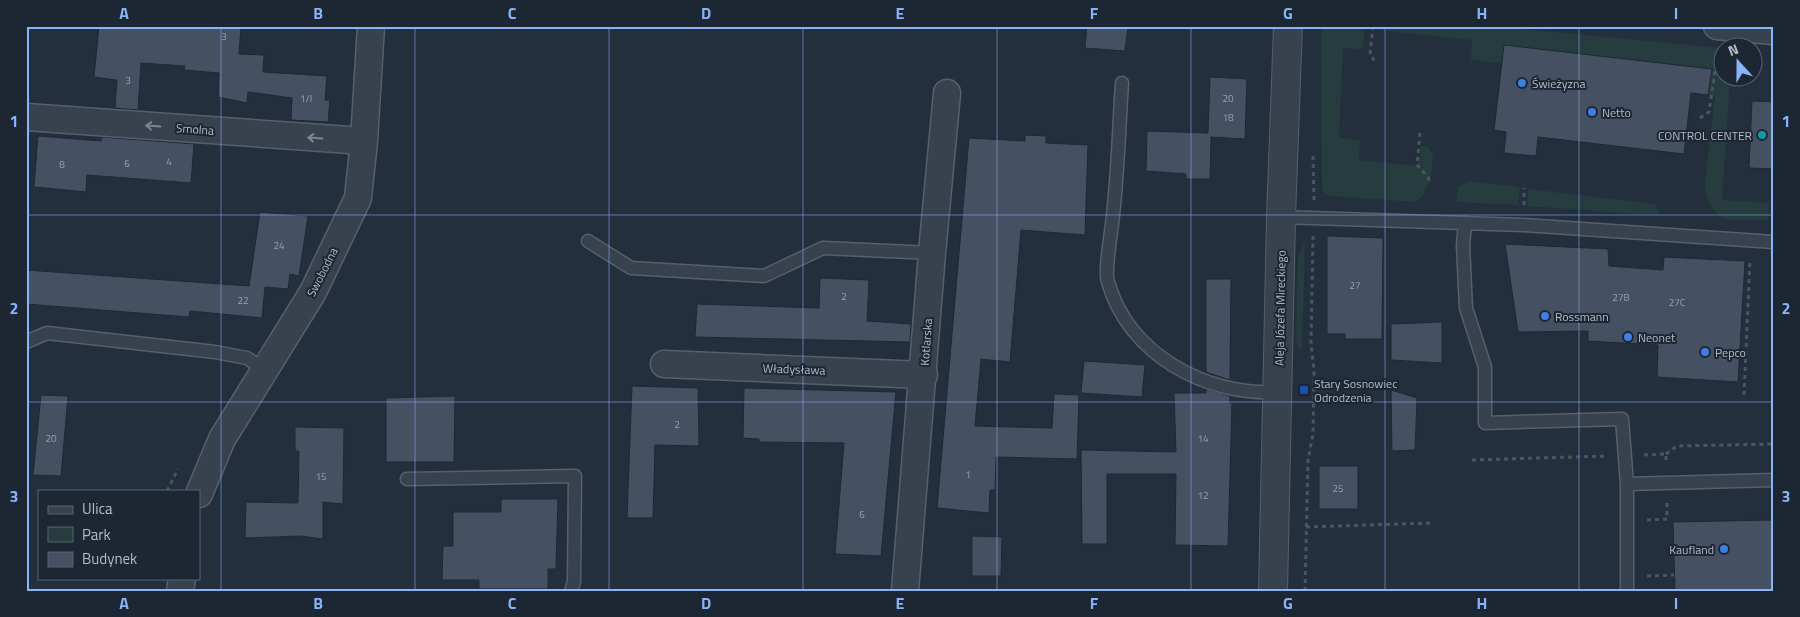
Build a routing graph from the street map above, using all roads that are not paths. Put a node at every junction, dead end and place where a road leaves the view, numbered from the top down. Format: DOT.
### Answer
graph roads {
  1 [pos="371,26"];
  2 [pos="1288,26"];
  3 [pos="1774,31"];
  4 [pos="1718,35"];
  5 [pos="1122,83"];
  6 [pos="947,93"];
  7 [pos="26,117"];
  8 [pos="364,141"];
  9 [pos="1281,217"];
  10 [pos="1465,223"];
  11 [pos="588,241"];
  12 [pos="1774,242"];
  13 [pos="932,253"];
  14 [pos="26,342"];
  15 [pos="664,364"];
  16 [pos="265,370"];
  17 [pos="924,374"];
  18 [pos="1278,392"];
  19 [pos="407,479"];
  20 [pos="1774,480"];
  21 [pos="1626,484"];
  22 [pos="200,492"];
  23 [pos="571,591"];
  24 [pos="905,591"];
  25 [pos="1273,591"];
  26 [pos="1627,591"];
  1 -- 8 [label="street, Swobodna"];
  2 -- 9 [label="street, Aleja Józefa Mireckiego"];
  3 -- 4 [label="street"];
  5 -- 18 [label="lane"];
  6 -- 13 [label="street, Kotlarska"];
  8 -- 7 [label="street, Smolna, one-way"];
  8 -- 16 [label="street, Swobodna"];
  9 -- 10 [label="lane"];
  9 -- 18 [label="street, Aleja Józefa Mireckiego"];
  10 -- 12 [label="lane"];
  10 -- 21 [label="lane"];
  11 -- 13 [label="lane"];
  13 -- 17 [label="street, Kotlarska"];
  14 -- 16 [label="lane"];
  15 -- 17 [label="street, Władysława"];
  16 -- 22 [label="street, Swobodna"];
  17 -- 24 [label="street, Kotlarska"];
  18 -- 25 [label="street, Aleja Józefa Mireckiego"];
  19 -- 23 [label="lane"];
  20 -- 21 [label="lane"];
  21 -- 26 [label="lane"];
}
